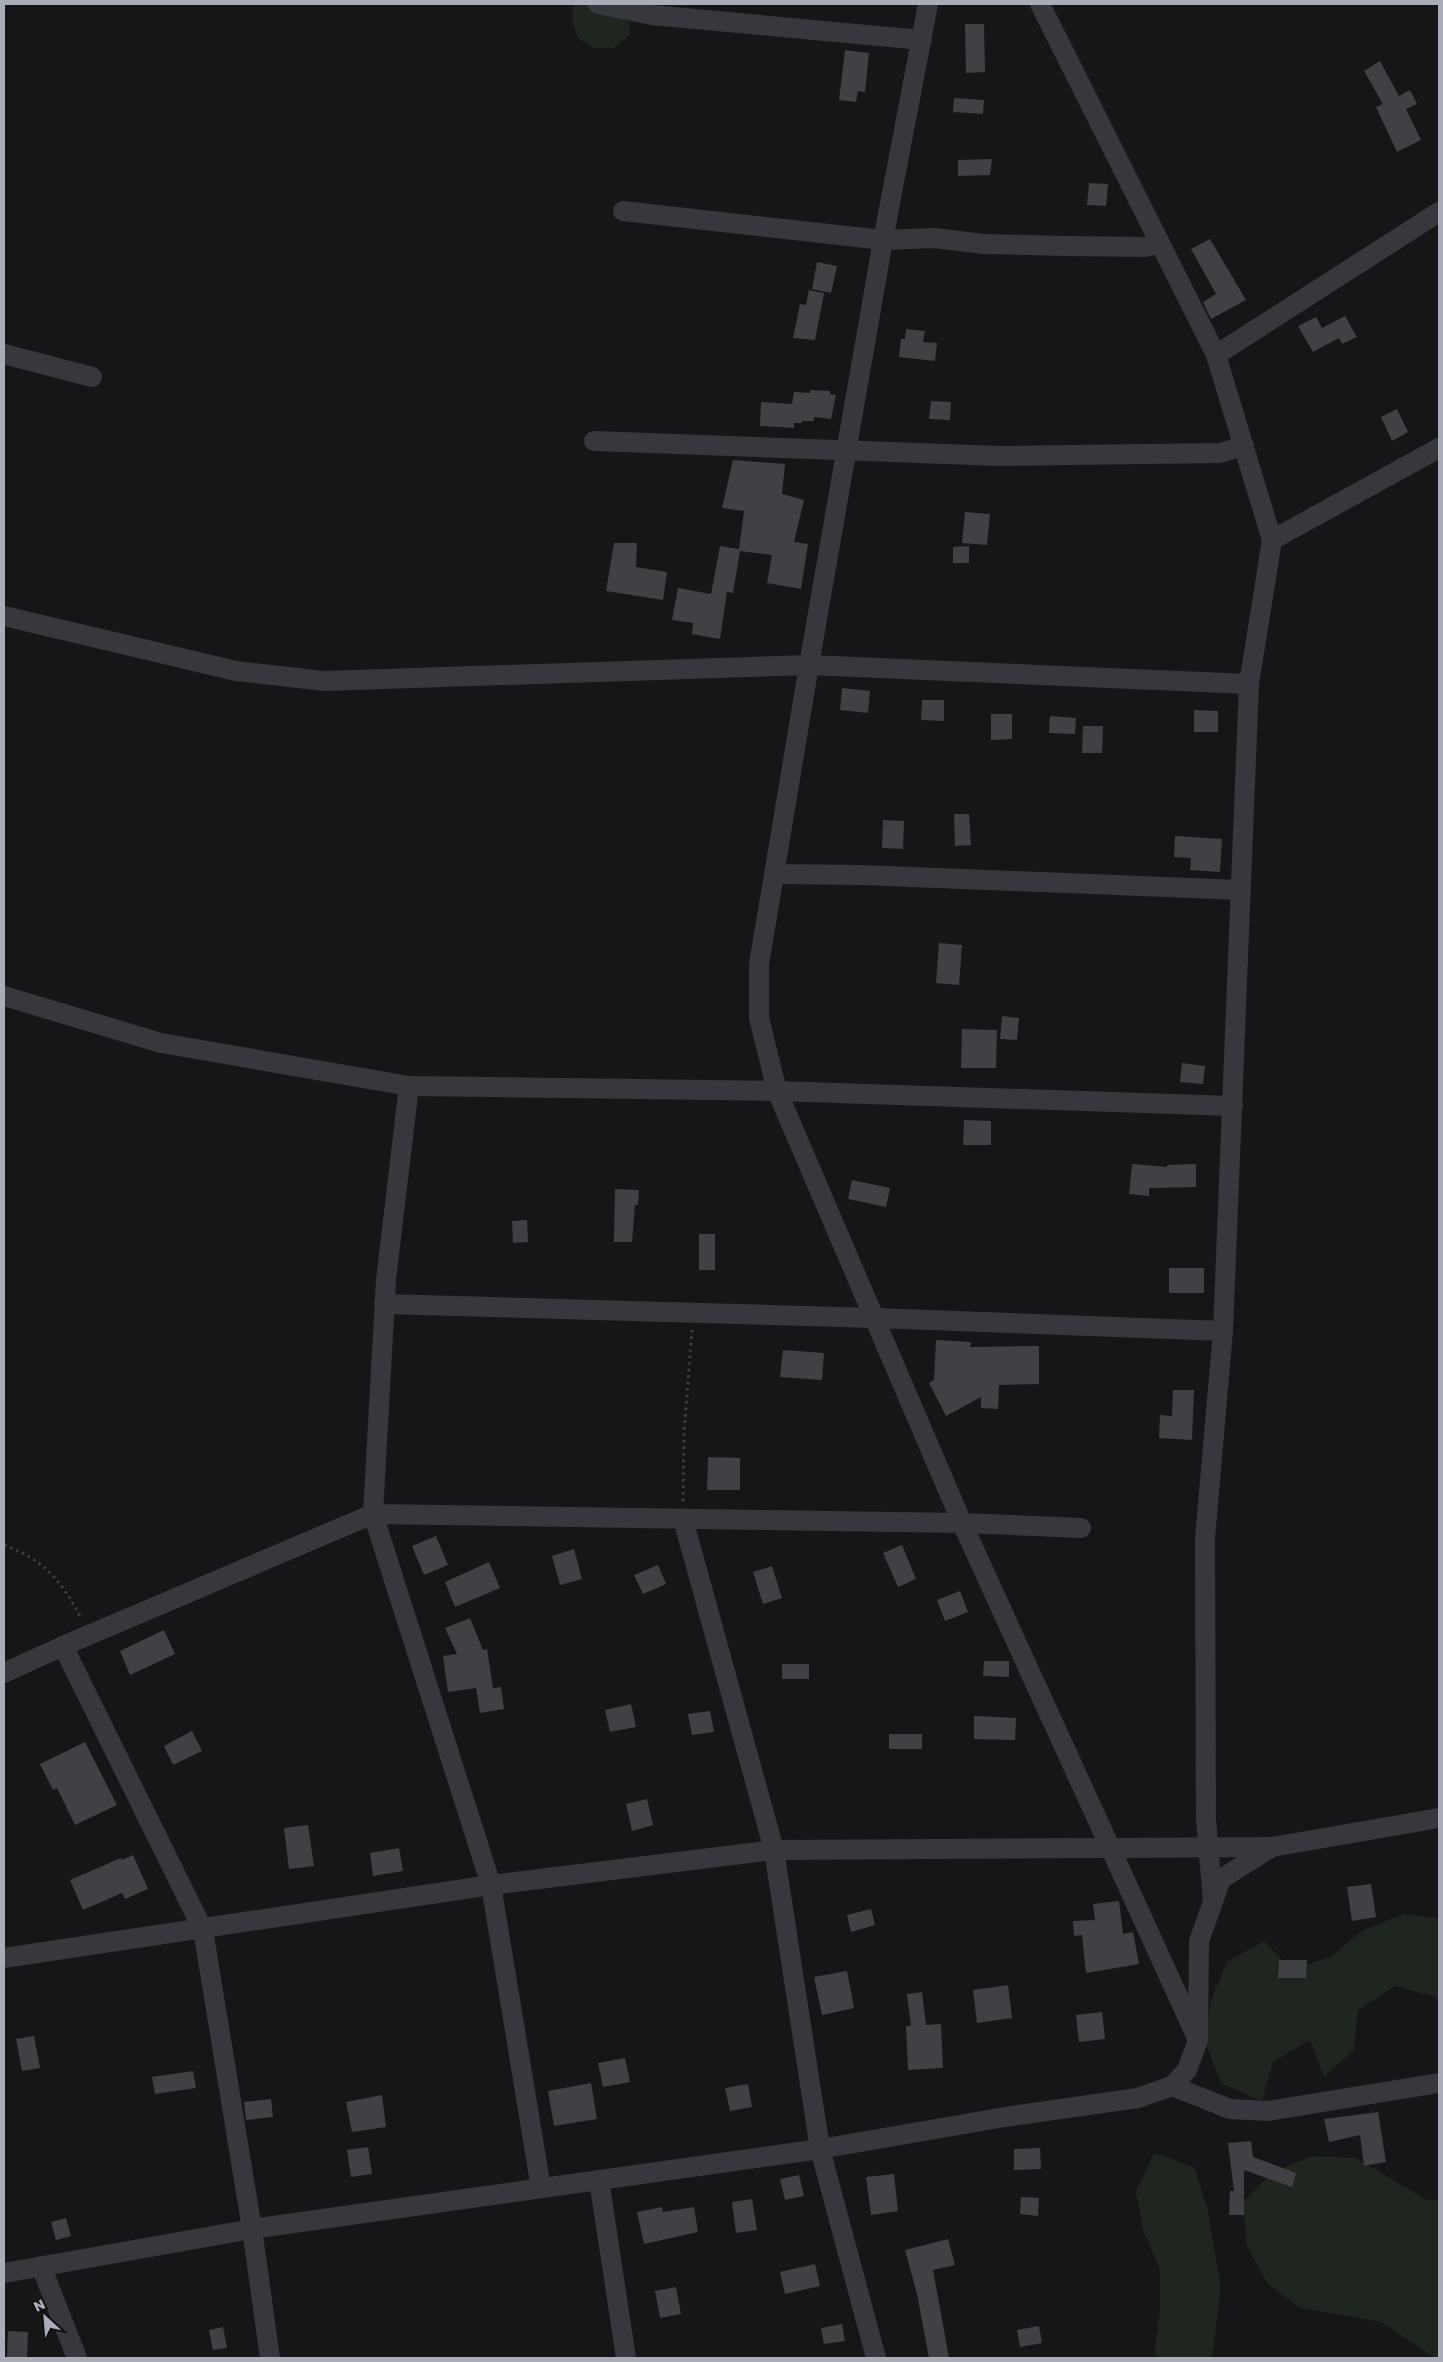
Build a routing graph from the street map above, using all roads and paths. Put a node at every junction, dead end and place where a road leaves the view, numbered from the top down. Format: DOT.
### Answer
graph roads {
  1 [pos="598,4"];
  2 [pos="928,4"];
  3 [pos="1040,4"];
  4 [pos="652,10"];
  5 [pos="922,40"];
  6 [pos="623,211"];
  7 [pos="1439,212"];
  8 [pos="884,240"];
  9 [pos="1160,243"];
  10 [pos="4,354"];
  11 [pos="1216,354"];
  12 [pos="92,377"];
  13 [pos="594,441"];
  14 [pos="1244,446"];
  15 [pos="1439,448"];
  16 [pos="847,452"];
  17 [pos="1272,540"];
  18 [pos="4,616"];
  19 [pos="809,665"];
  20 [pos="1250,684"];
  21 [pos="774,874"];
  22 [pos="1241,890"];
  23 [pos="4,996"];
  24 [pos="409,1086"];
  25 [pos="777,1091"];
  26 [pos="1233,1106"];
  27 [pos="384,1304"];
  28 [pos="694,1312"];
  29 [pos="874,1318"];
  30 [pos="1223,1331"];
  31 [pos="373,1514"];
  32 [pos="683,1519"];
  33 [pos="962,1523"];
  34 [pos="1081,1528"];
  35 [pos="4,1545"];
  36 [pos="89,1634"];
  37 [pos="63,1646"];
  38 [pos="4,1673"];
  39 [pos="1439,1818"];
  40 [pos="1208,1848"];
  41 [pos="1272,1848"];
  42 [pos="1110,1849"];
  43 [pos="774,1850"];
  44 [pos="491,1885"];
  45 [pos="1213,1901"];
  46 [pos="202,1930"];
  47 [pos="4,1958"];
  48 [pos="1198,2040"];
  49 [pos="1439,2083"];
  50 [pos="1172,2086"];
  51 [pos="820,2149"];
  52 [pos="598,2180"];
  53 [pos="541,2188"];
  54 [pos="252,2229"];
  55 [pos="41,2266"];
  56 [pos="5,2270"];
  57 [pos="77,2358"];
  58 [pos="270,2358"];
  59 [pos="626,2358"];
  60 [pos="876,2358"];
  1 -- 4 [label="street"];
  2 -- 5 [label="street"];
  3 -- 9 [label="street"];
  4 -- 5 [label="street"];
  5 -- 8 [label="street"];
  6 -- 8 [label="street"];
  7 -- 11 [label="street"];
  8 -- 9 [label="street"];
  8 -- 16 [label="street"];
  9 -- 11 [label="street"];
  10 -- 12 [label="street"];
  11 -- 14 [label="street"];
  13 -- 16 [label="street"];
  14 -- 16 [label="street"];
  14 -- 17 [label="street"];
  15 -- 17 [label="street"];
  16 -- 19 [label="street"];
  17 -- 20 [label="street"];
  18 -- 19 [label="street"];
  19 -- 20 [label="street"];
  19 -- 21 [label="street"];
  20 -- 22 [label="street"];
  21 -- 22 [label="street"];
  21 -- 25 [label="street"];
  22 -- 26 [label="street"];
  23 -- 24 [label="street"];
  24 -- 25 [label="street"];
  24 -- 27 [label="street"];
  25 -- 26 [label="street"];
  25 -- 29 [label="street"];
  26 -- 30 [label="street"];
  27 -- 28 [label="street"];
  27 -- 31 [label="street"];
  28 -- 29 [label="street"];
  28 -- 32 [label="path"];
  29 -- 30 [label="street"];
  29 -- 33 [label="street"];
  30 -- 40 [label="street"];
  31 -- 32 [label="street"];
  31 -- 36 [label="street"];
  31 -- 44 [label="street"];
  32 -- 33 [label="street"];
  32 -- 43 [label="street"];
  33 -- 34 [label="street"];
  33 -- 42 [label="street"];
  35 -- 36 [label="path"];
  36 -- 37 [label="street"];
  37 -- 38 [label="street"];
  37 -- 46 [label="street"];
  39 -- 41 [label="street"];
  40 -- 41 [label="street"];
  40 -- 42 [label="street"];
  40 -- 45 [label="street"];
  41 -- 45 [label="street"];
  42 -- 43 [label="street"];
  42 -- 48 [label="street"];
  43 -- 44 [label="street"];
  43 -- 51 [label="street"];
  44 -- 46 [label="street"];
  44 -- 53 [label="street"];
  45 -- 48 [label="street"];
  46 -- 47 [label="street"];
  46 -- 54 [label="street"];
  48 -- 50 [label="street"];
  49 -- 50 [label="street"];
  50 -- 51 [label="street"];
  51 -- 52 [label="street"];
  51 -- 60 [label="street"];
  52 -- 53 [label="street"];
  52 -- 59 [label="street"];
  53 -- 54 [label="street"];
  54 -- 55 [label="street"];
  54 -- 58 [label="street"];
  55 -- 56 [label="street"];
  55 -- 57 [label="street"];
}
